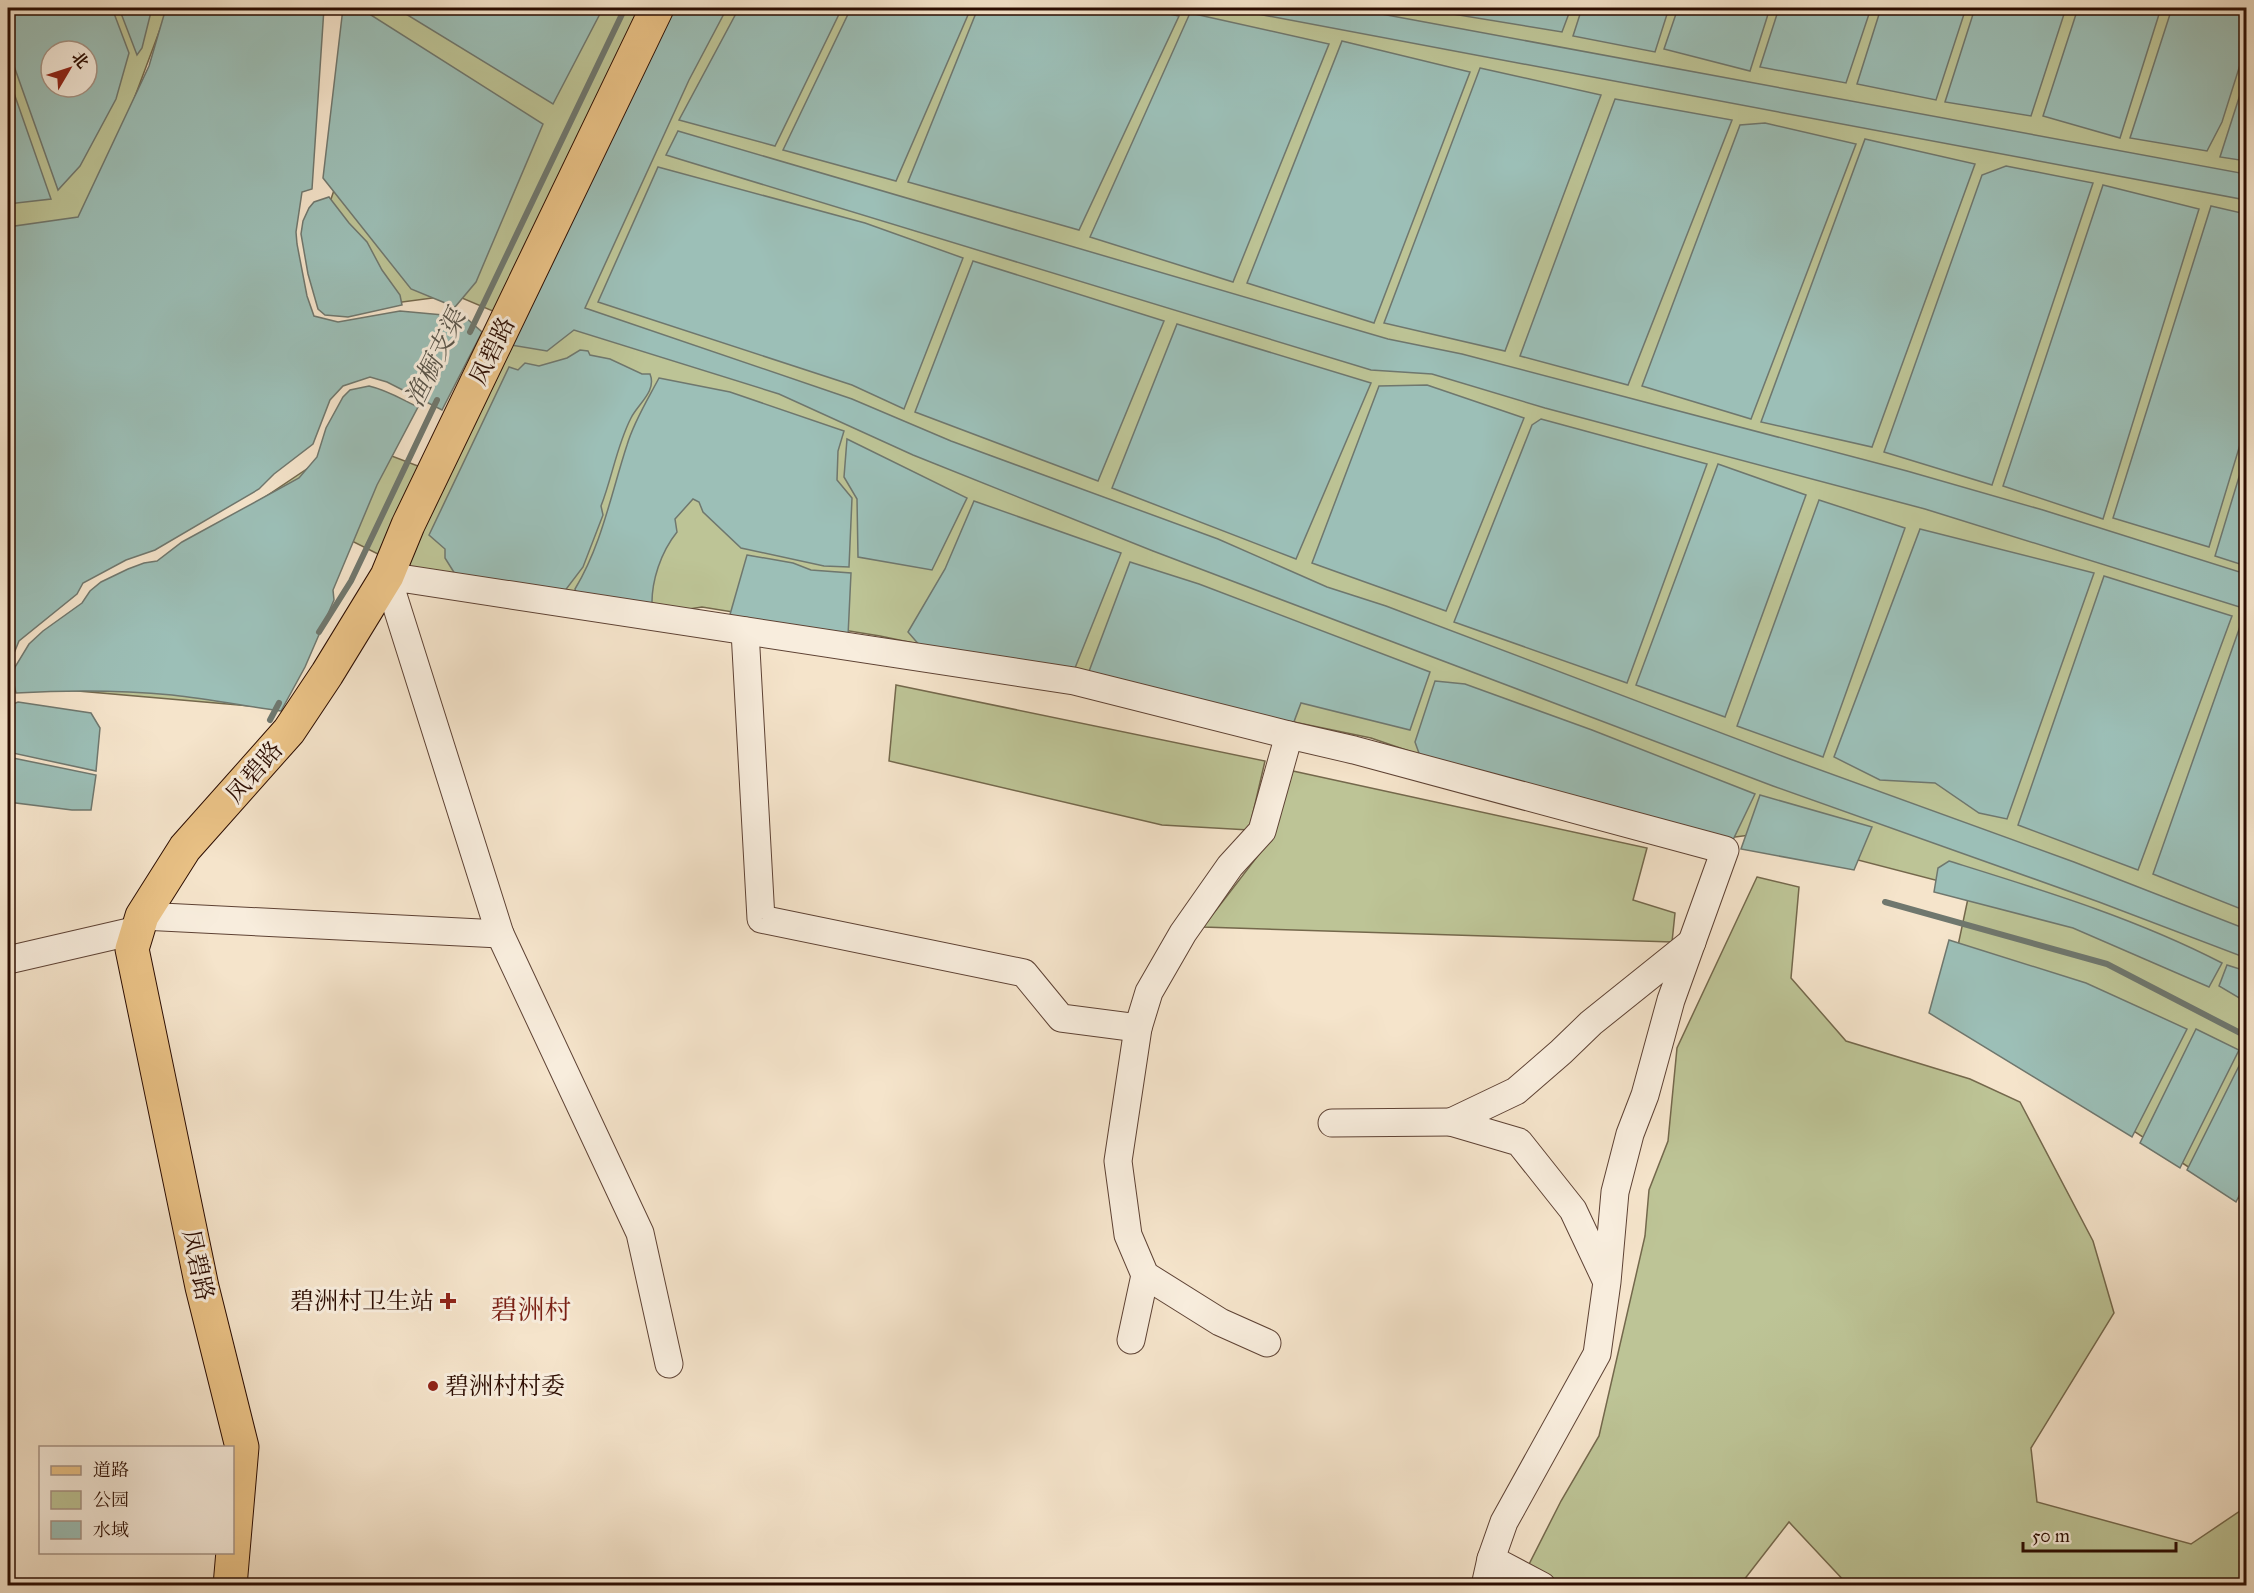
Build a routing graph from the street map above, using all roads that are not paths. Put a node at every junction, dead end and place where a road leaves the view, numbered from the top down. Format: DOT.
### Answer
graph roads {
  1 [pos="657,8"];
  2 [pos="387,576"];
  3 [pos="744,631"];
  4 [pos="1289,735"];
  5 [pos="140,923"];
  6 [pos="501,934"];
  7 [pos="1692,941"];
  8 [pos="8,960"];
  9 [pos="1138,1028"];
  10 [pos="1451,1122"];
  11 [pos="1332,1123"];
  12 [pos="1145,1275"];
  13 [pos="1607,1281"];
  14 [pos="1131,1340"];
  15 [pos="1267,1342"];
  16 [pos="669,1364"];
  17 [pos="234,1540"];
  18 [pos="233,1554"];
  19 [pos="1491,1559"];
  20 [pos="230,1586"];
  21 [pos="1485,1586"];
  22 [pos="1542,1586"];
  1 -- 2 [label="main road, 凤碧路"];
  2 -- 3 [label="street"];
  2 -- 5 [label="main road, 凤碧路"];
  2 -- 6 [label="street"];
  3 -- 4 [label="street"];
  3 -- 9 [label="street"];
  4 -- 7 [label="street"];
  4 -- 9 [label="street"];
  5 -- 6 [label="street"];
  5 -- 8 [label="street"];
  5 -- 17 [label="main road, 凤碧路"];
  6 -- 16 [label="street"];
  7 -- 10 [label="street"];
  7 -- 13 [label="street"];
  9 -- 12 [label="street"];
  10 -- 11 [label="street"];
  10 -- 13 [label="street"];
  12 -- 14 [label="street"];
  12 -- 15 [label="street"];
  13 -- 19 [label="street"];
  18 -- 20 [label="main road, 凤碧路"];
  19 -- 21 [label="street"];
  19 -- 22 [label="street"];
}
